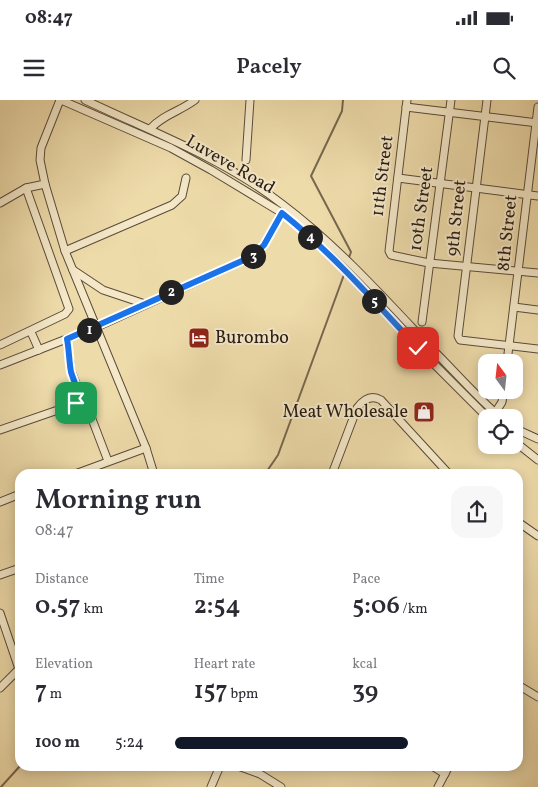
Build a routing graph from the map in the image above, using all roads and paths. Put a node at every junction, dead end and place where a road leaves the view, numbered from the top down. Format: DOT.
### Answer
graph roads {
  1 [pos="61,100"];
  2 [pos="85,100"];
  3 [pos="195,100"];
  4 [pos="250,100"];
  5 [pos="451,100"];
  6 [pos="487,100"];
  7 [pos="407,103"];
  8 [pos="538,107"];
  9 [pos="449,112"];
  10 [pos="484,117"];
  11 [pos="537,123"];
  12 [pos="150,128"];
  13 [pos="246,160"];
  14 [pos="186,178"];
  15 [pos="398,178"];
  16 [pos="441,183"];
  17 [pos="45,184"];
  18 [pos="26,188"];
  19 [pos="476,188"];
  20 [pos="527,194"];
  21 [pos="538,196"];
  22 [pos="0,203"];
  23 [pos="282,213"];
  24 [pos="65,251"];
  25 [pos="429,263"];
  26 [pos="467,267"];
  27 [pos="73,270"];
  28 [pos="519,271"];
  29 [pos="538,273"];
  30 [pos="145,304"];
  31 [pos="514,308"];
  32 [pos="538,310"];
  33 [pos="422,322"];
  34 [pos="96,327"];
  35 [pos="31,332"];
  36 [pos="67,339"];
  37 [pos="0,345"];
  38 [pos="510,346"];
  39 [pos="538,349"];
  40 [pos="39,350"];
  41 [pos="508,354"];
  42 [pos="0,365"];
  43 [pos="76,403"];
  44 [pos="479,409"];
  45 [pos="492,409"];
  46 [pos="0,430"];
  47 [pos="523,432"];
  48 [pos="538,438"];
  49 [pos="146,448"];
  50 [pos="523,448"];
  51 [pos="538,460"];
  52 [pos="108,461"];
  53 [pos="88,469"];
  54 [pos="152,469"];
  55 [pos="334,469"];
  56 [pos="444,469"];
  57 [pos="15,496"];
  58 [pos="0,502"];
  59 [pos="523,526"];
  60 [pos="538,536"];
  61 [pos="15,570"];
  62 [pos="0,575"];
  63 [pos="0,613"];
  64 [pos="15,655"];
  65 [pos="15,674"];
  66 [pos="0,688"];
  67 [pos="523,688"];
  68 [pos="538,697"];
  69 [pos="218,771"];
  70 [pos="252,771"];
  71 [pos="440,771"];
  72 [pos="446,771"];
  73 [pos="445,774"];
  74 [pos="211,787"];
  75 [pos="281,787"];
  76 [pos="438,787"];
  1 -- 17 [label="street"];
  1 -- 23 [label="street, Luveve Road"];
  2 -- 12 [label="street, Luveve Road"];
  3 -- 12 [label="street"];
  4 -- 13 [label="street"];
  5 -- 9 [label="street, 10th Street"];
  6 -- 10 [label="street, 9th Street"];
  7 -- 9 [label="street"];
  7 -- 15 [label="street, 11th Street"];
  8 -- 11 [label="street, 8th Street"];
  9 -- 10 [label="street"];
  9 -- 16 [label="street, 10th Street"];
  10 -- 11 [label="street"];
  10 -- 19 [label="street, 9th Street"];
  11 -- 20 [label="street, 8th Street"];
  12 -- 45 [label="street, Luveve Road"];
  14 -- 24 [label="street"];
  15 -- 16 [label="street"];
  15 -- 25 [label="street, 11th Street"];
  16 -- 19 [label="street"];
  16 -- 25 [label="street, 10th Street"];
  17 -- 18 [label="street"];
  17 -- 24 [label="street"];
  18 -- 22 [label="street"];
  18 -- 35 [label="street"];
  19 -- 20 [label="street"];
  19 -- 26 [label="street, 9th Street"];
  20 -- 21 [label="street"];
  20 -- 28 [label="street, 8th Street"];
  23 -- 30 [label="street"];
  23 -- 44 [label="street, Luveve Road"];
  24 -- 27 [label="street"];
  25 -- 26 [label="street"];
  25 -- 33 [label="street, 10th Street"];
  26 -- 28 [label="street"];
  26 -- 38 [label="street, 9th Street"];
  27 -- 30 [label="street"];
  27 -- 34 [label="street"];
  28 -- 29 [label="street"];
  28 -- 31 [label="street, 8th Street"];
  30 -- 34 [label="street"];
  31 -- 32 [label="street"];
  31 -- 38 [label="street, 8th Street"];
  34 -- 36 [label="street"];
  34 -- 49 [label="street"];
  35 -- 37 [label="street"];
  35 -- 40 [label="street"];
  36 -- 40 [label="street"];
  36 -- 43 [label="street"];
  38 -- 39 [label="street"];
  38 -- 41 [label="street, 8th Street"];
  40 -- 42 [label="street"];
  43 -- 46 [label="street"];
  43 -- 52 [label="street"];
  47 -- 48 [label="street"];
  49 -- 52 [label="street"];
  49 -- 54 [label="street"];
  50 -- 51 [label="street"];
  52 -- 53 [label="street"];
  55 -- 56 [label="street"];
  57 -- 58 [label="street"];
  59 -- 60 [label="street"];
  61 -- 62 [label="street"];
  63 -- 64 [label="street"];
  65 -- 66 [label="street"];
  67 -- 68 [label="street"];
  69 -- 74 [label="street"];
  70 -- 75 [label="street"];
  71 -- 73 [label="street"];
  72 -- 73 [label="street"];
  73 -- 76 [label="street"];
}
